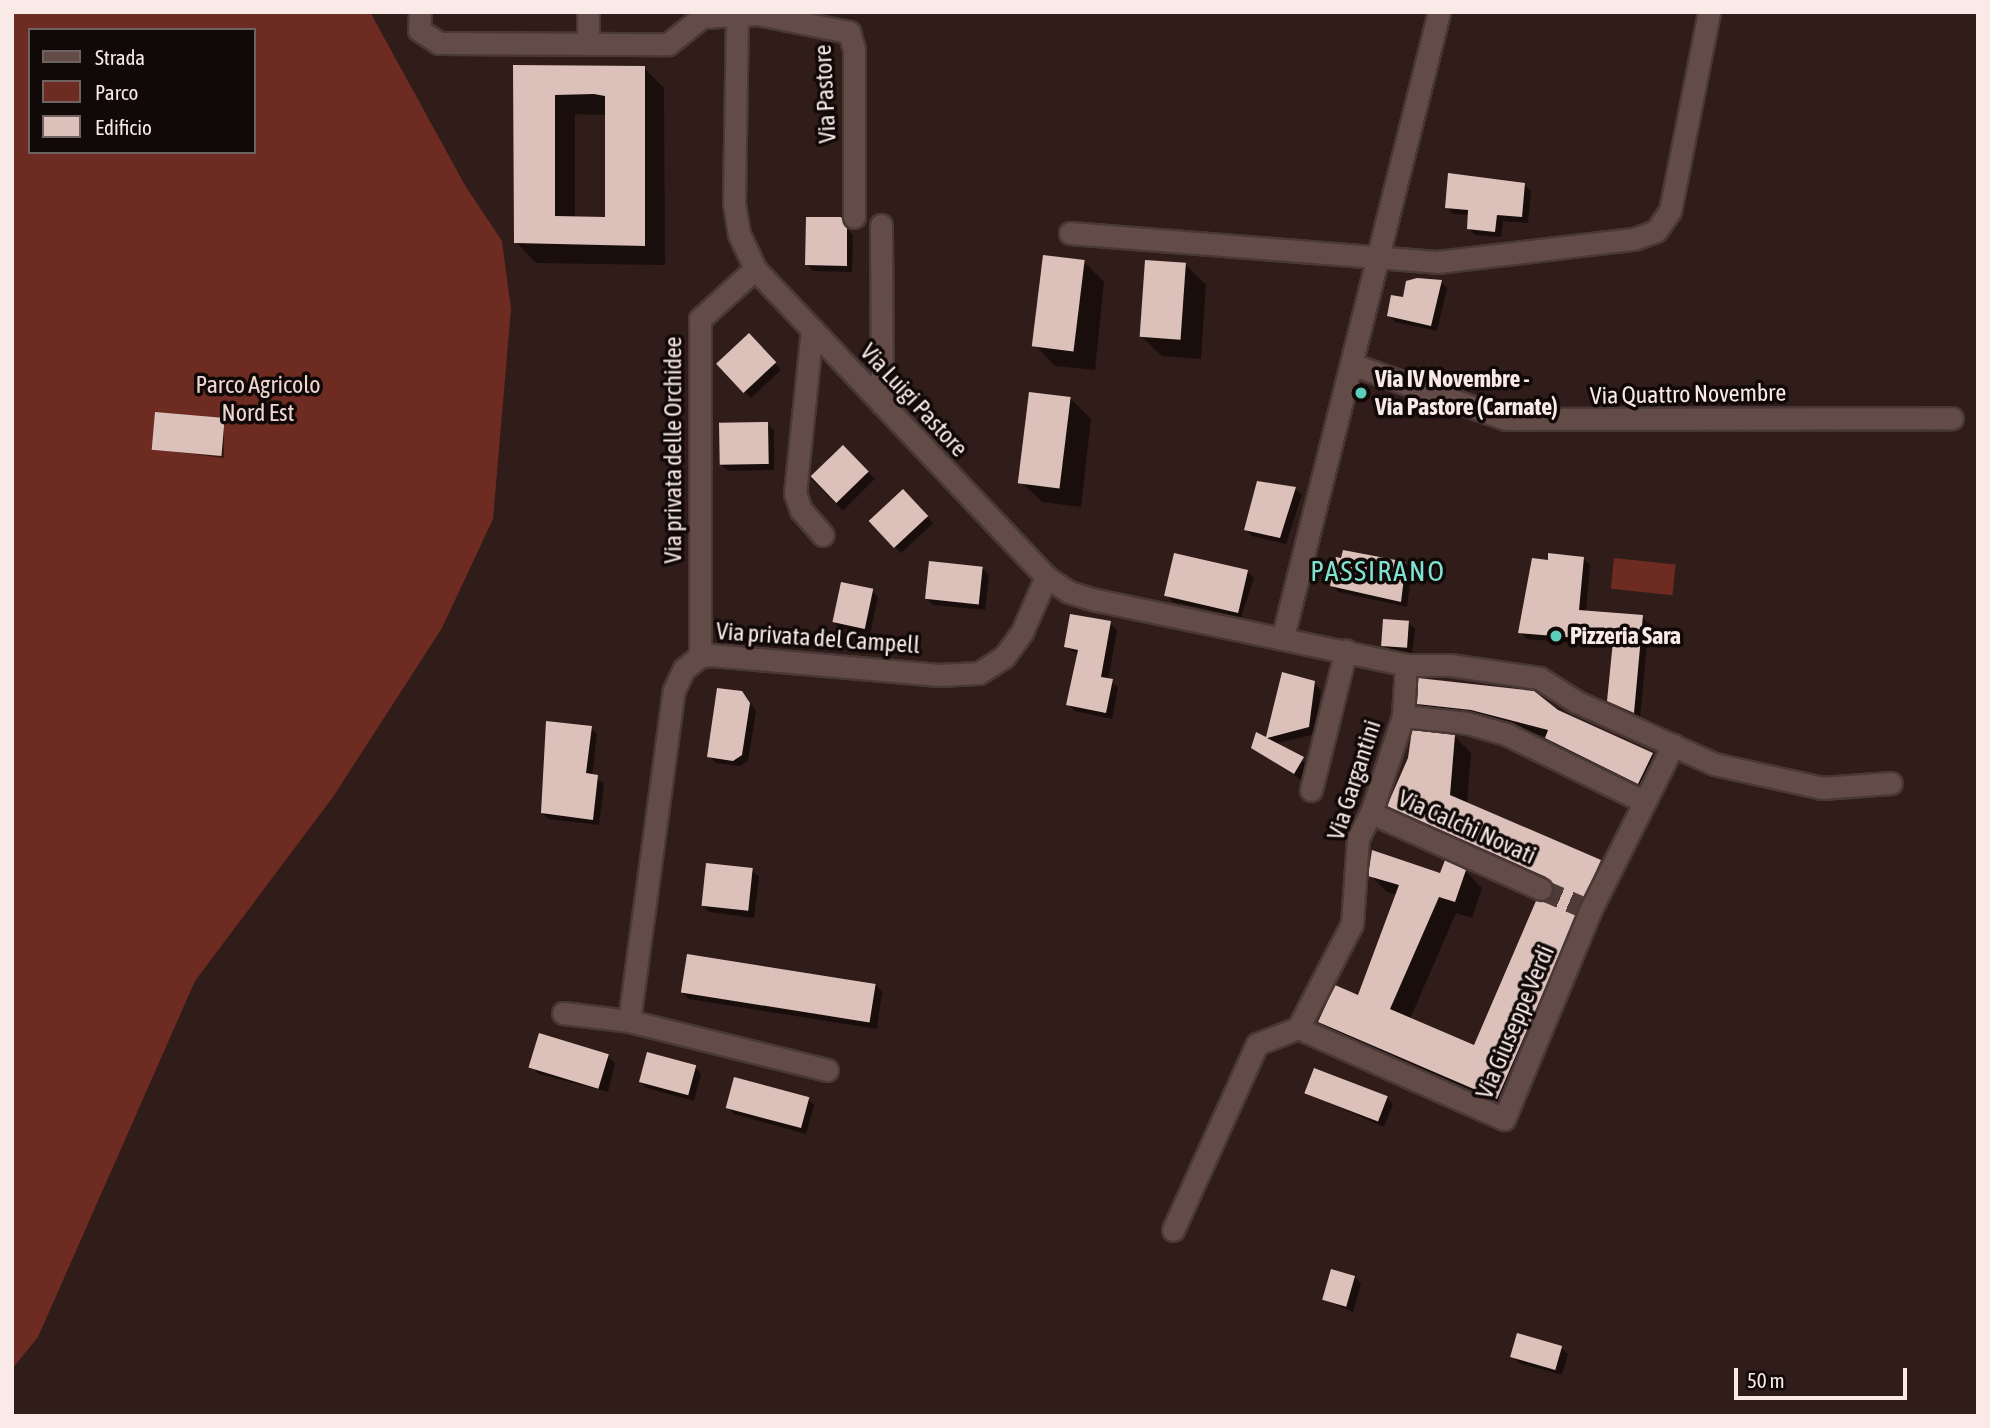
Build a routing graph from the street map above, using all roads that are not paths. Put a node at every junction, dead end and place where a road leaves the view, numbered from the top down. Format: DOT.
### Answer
graph roads {
  1 [pos="420,12"];
  2 [pos="588,12"];
  3 [pos="1439,12"];
  4 [pos="1709,12"];
  5 [pos="737,13"];
  6 [pos="698,15"];
  7 [pos="588,44"];
  8 [pos="854,217"];
  9 [pos="881,225"];
  10 [pos="1070,233"];
  11 [pos="1378,256"];
  12 [pos="755,269"];
  13 [pos="812,329"];
  14 [pos="1351,364"];
  15 [pos="882,404"];
  16 [pos="1952,418"];
  17 [pos="823,536"];
  18 [pos="1046,577"];
  19 [pos="1283,636"];
  20 [pos="1346,650"];
  21 [pos="700,656"];
  22 [pos="1406,665"];
  23 [pos="1403,716"];
  24 [pos="1673,745"];
  25 [pos="1892,783"];
  26 [pos="1311,790"];
  27 [pos="1643,801"];
  28 [pos="1371,813"];
  29 [pos="1541,889"];
  30 [pos="563,1013"];
  31 [pos="629,1021"];
  32 [pos="1298,1028"];
  33 [pos="827,1070"];
  34 [pos="1173,1230"];
  1 -- 7 [label="street, Via Pastore"];
  2 -- 7 [label="street"];
  3 -- 11 [label="street"];
  4 -- 11 [label="street"];
  5 -- 6 [label="street, Via Pastore"];
  5 -- 8 [label="street, Via Pastore"];
  5 -- 12 [label="street, Via Luigi Pastore"];
  6 -- 7 [label="street, Via Pastore"];
  9 -- 15 [label="street"];
  10 -- 11 [label="street"];
  11 -- 14 [label="street"];
  12 -- 13 [label="street, Via Luigi Pastore"];
  12 -- 21 [label="street, Via privata delle Orchidee"];
  13 -- 15 [label="street, Via Luigi Pastore"];
  13 -- 17 [label="street"];
  14 -- 16 [label="street, Via Quattro Novembre"];
  14 -- 19 [label="street"];
  15 -- 18 [label="street, Via Luigi Pastore"];
  18 -- 19 [label="street, Via Luigi Pastore"];
  18 -- 21 [label="street, Via privata del Campell"];
  19 -- 20 [label="street"];
  20 -- 22 [label="street"];
  20 -- 26 [label="street"];
  21 -- 31 [label="street, Via privata del Campell"];
  22 -- 23 [label="street, Via Gargantini"];
  22 -- 24 [label="street"];
  23 -- 27 [label="street"];
  23 -- 28 [label="street, Via Gargantini"];
  24 -- 25 [label="street"];
  24 -- 27 [label="street, Via Giuseppe Verdi"];
  27 -- 32 [label="street, Via Giuseppe Verdi"];
  28 -- 29 [label="street, Via Calchi Novati"];
  28 -- 32 [label="street, Via Gargantini"];
  30 -- 31 [label="street"];
  31 -- 33 [label="street"];
  32 -- 34 [label="street"];
}
